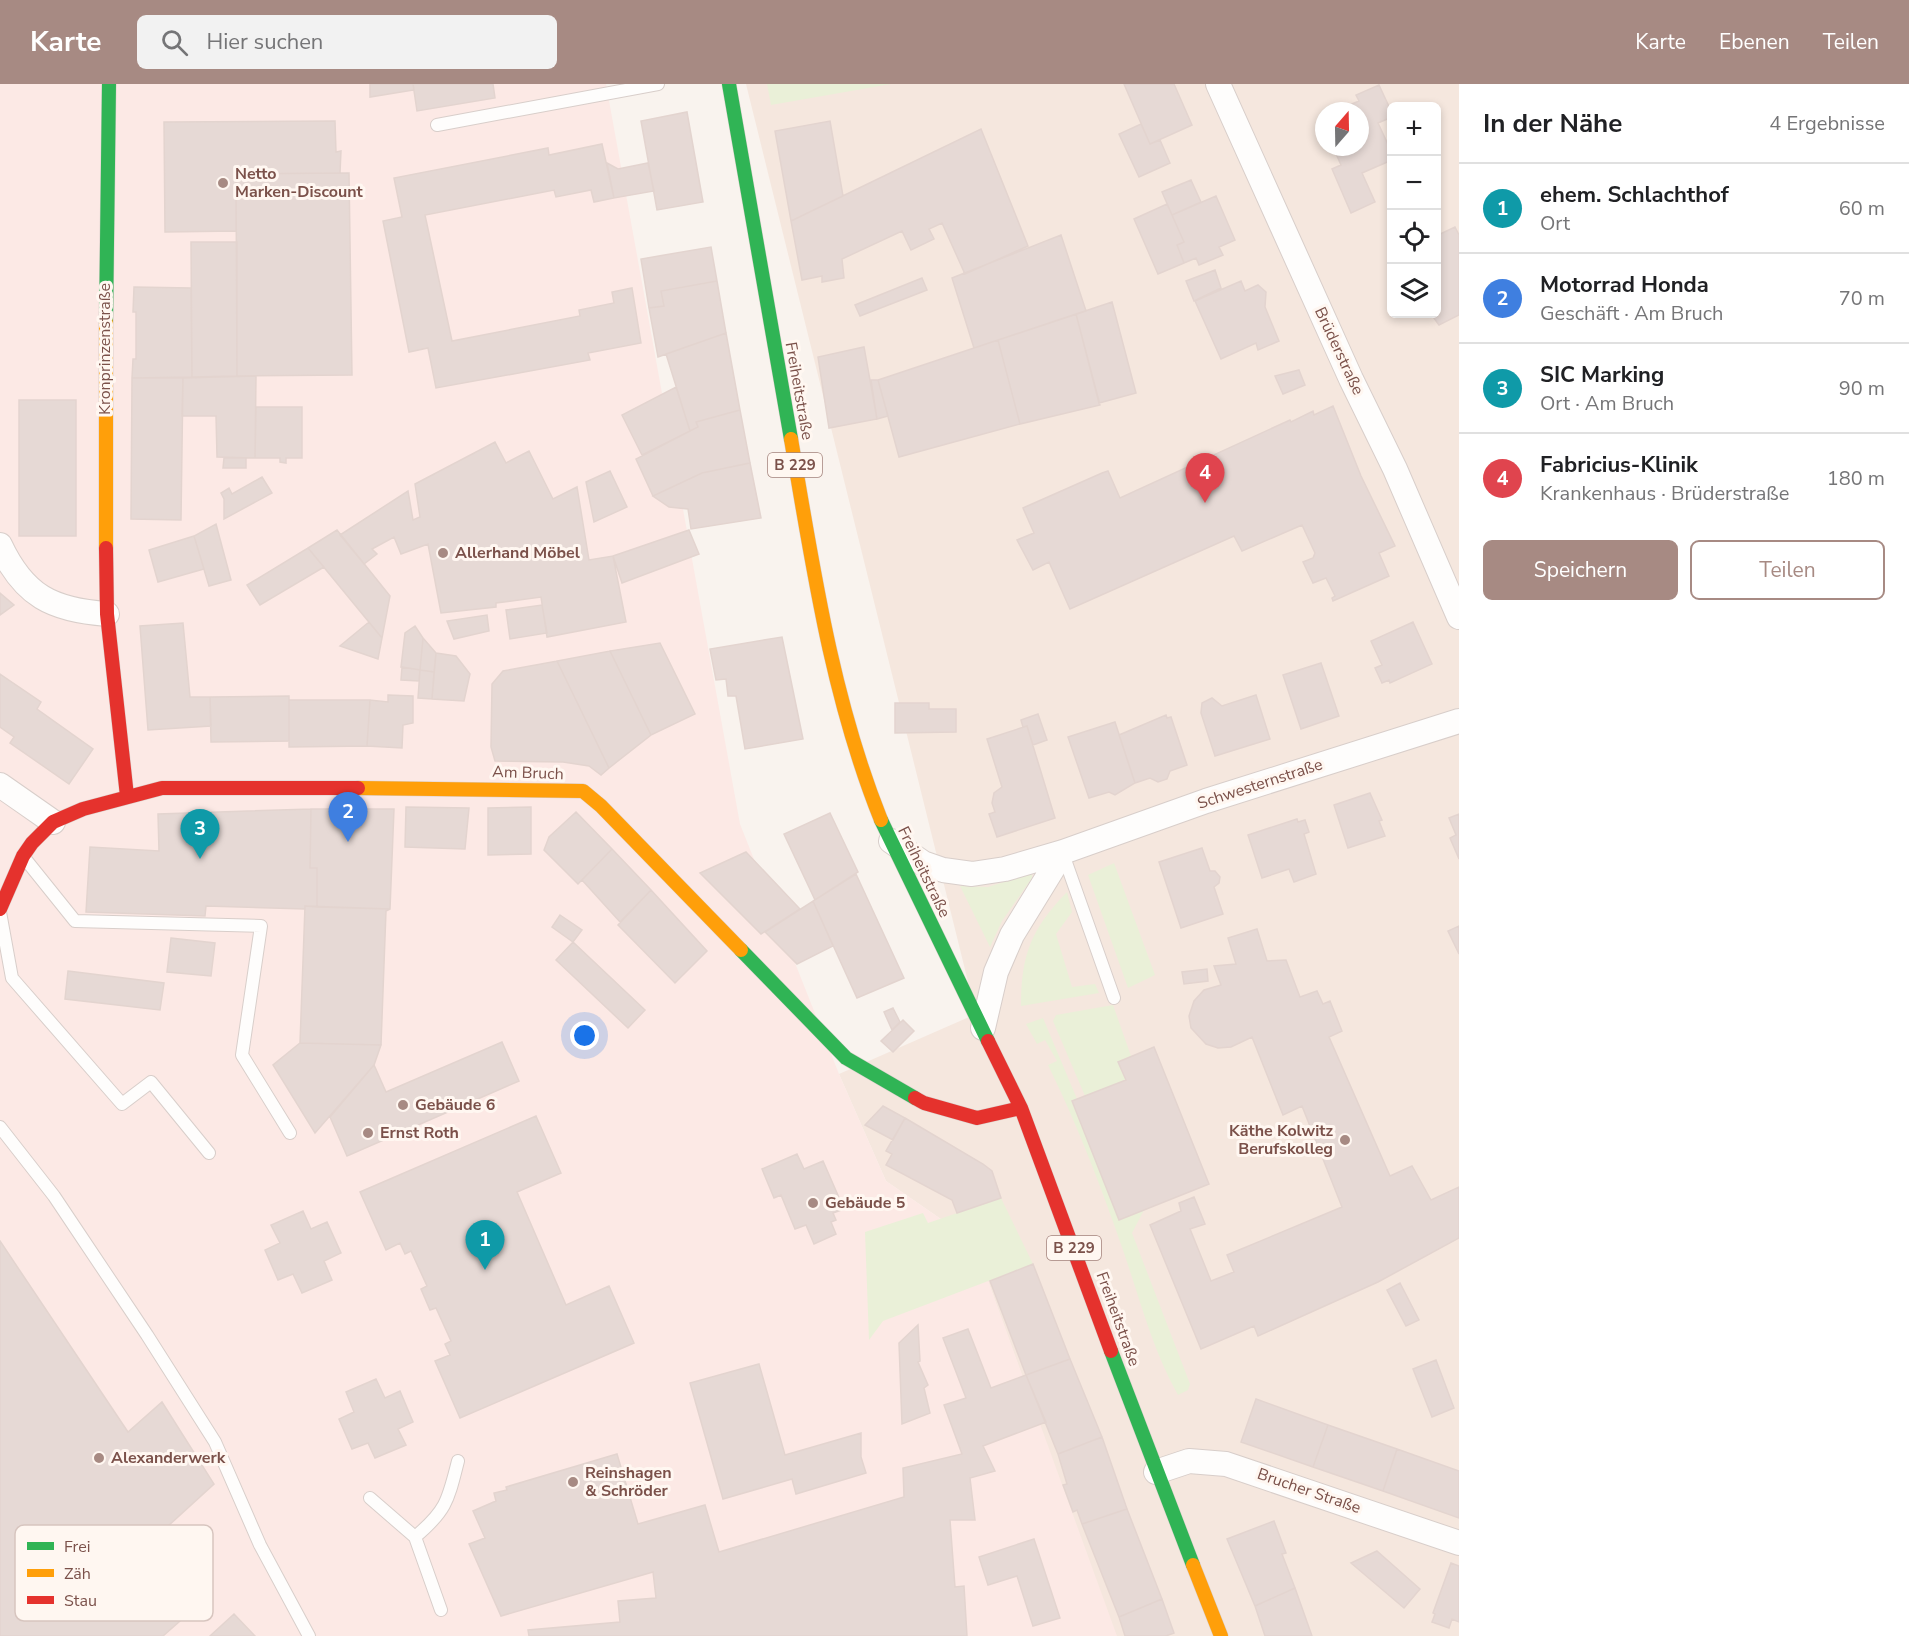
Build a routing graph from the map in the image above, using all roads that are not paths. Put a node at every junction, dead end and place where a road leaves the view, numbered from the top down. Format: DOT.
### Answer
graph roads {
  1 [pos="109,84"];
  2 [pos="658,84"];
  3 [pos="729,84"];
  4 [pos="1218,84"];
  5 [pos="437,124"];
  6 [pos="0,545"];
  7 [pos="107,614"];
  8 [pos="1459,617"];
  9 [pos="1459,721"];
  10 [pos="0,785"];
  11 [pos="127,796"];
  12 [pos="54,822"];
  13 [pos="889,839"];
  14 [pos="1063,852"];
  15 [pos="23,856"];
  16 [pos="0,911"];
  17 [pos="1114,998"];
  18 [pos="983,1028"];
  19 [pos="1021,1108"];
  20 [pos="0,1127"];
  21 [pos="290,1133"];
  22 [pos="209,1153"];
  23 [pos="458,1461"];
  24 [pos="1156,1472"];
  25 [pos="370,1498"];
  26 [pos="415,1537"];
  27 [pos="1459,1543"];
  28 [pos="441,1610"];
  29 [pos="309,1636"];
  30 [pos="1221,1636"];
  1 -- 7 [label="street, Kronprinzenstraße"];
  2 -- 5 [label="lane"];
  3 -- 13 [label="street, Freiheitstraße / B 229"];
  4 -- 8 [label="street, Brüderstraße"];
  6 -- 7 [label="street"];
  7 -- 11 [label="street, Kronprinzenstraße"];
  9 -- 14 [label="street, Schwesternstraße"];
  10 -- 12 [label="street"];
  11 -- 12 [label="street, Am Bruch"];
  11 -- 19 [label="street, Am Bruch"];
  12 -- 15 [label="street, Am Bruch"];
  13 -- 14 [label="street, Schwesternstraße"];
  13 -- 18 [label="street, Freiheitstraße / B 229"];
  14 -- 17 [label="lane"];
  14 -- 18 [label="street"];
  15 -- 16 [label="street, Am Bruch"];
  15 -- 21 [label="lane"];
  16 -- 22 [label="lane"];
  18 -- 19 [label="street, Freiheitstraße / B 229"];
  19 -- 24 [label="street, Freiheitstraße / B 229"];
  20 -- 29 [label="lane"];
  23 -- 26 [label="lane"];
  24 -- 27 [label="street, Brucher Straße"];
  24 -- 30 [label="street, Freiheitstraße / B 229"];
  25 -- 26 [label="lane"];
  26 -- 28 [label="lane"];
}
